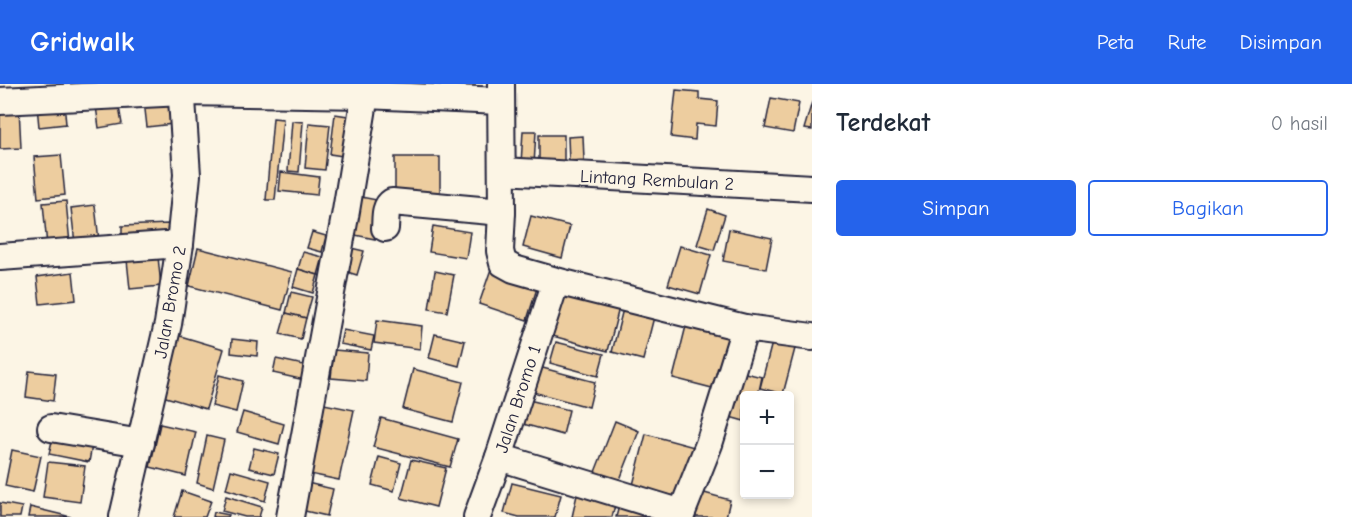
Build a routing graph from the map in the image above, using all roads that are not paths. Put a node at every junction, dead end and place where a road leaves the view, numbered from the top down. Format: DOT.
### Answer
graph roads {
  1 [pos="182,88"];
  2 [pos="500,92"];
  3 [pos="365,95"];
  4 [pos="0,101"];
  5 [pos="502,171"];
  6 [pos="812,189"];
  7 [pos="502,212"];
  8 [pos="385,228"];
  9 [pos="180,244"];
  10 [pos="0,257"];
  11 [pos="556,281"];
  12 [pos="745,328"];
  13 [pos="812,336"];
  14 [pos="51,428"];
  15 [pos="141,442"];
  16 [pos="499,458"];
  17 [pos="681,515"];
  18 [pos="123,517"];
  19 [pos="290,517"];
  20 [pos="477,517"];
  1 -- 3 [label="street"];
  1 -- 4 [label="street"];
  1 -- 9 [label="street, Jalan Bromo 2"];
  2 -- 3 [label="street"];
  2 -- 5 [label="street"];
  3 -- 19 [label="street"];
  5 -- 6 [label="street, Lintang Rembulan 2"];
  5 -- 7 [label="street"];
  7 -- 8 [label="street"];
  7 -- 11 [label="street"];
  9 -- 10 [label="street"];
  9 -- 15 [label="street, Jalan Bromo 2"];
  11 -- 12 [label="street"];
  11 -- 16 [label="street, Jalan Bromo 1"];
  12 -- 13 [label="street"];
  12 -- 17 [label="street"];
  14 -- 15 [label="street"];
  15 -- 18 [label="street, Jalan Bromo 2"];
  16 -- 17 [label="street"];
  16 -- 20 [label="street, Jalan Bromo 1"];
}
